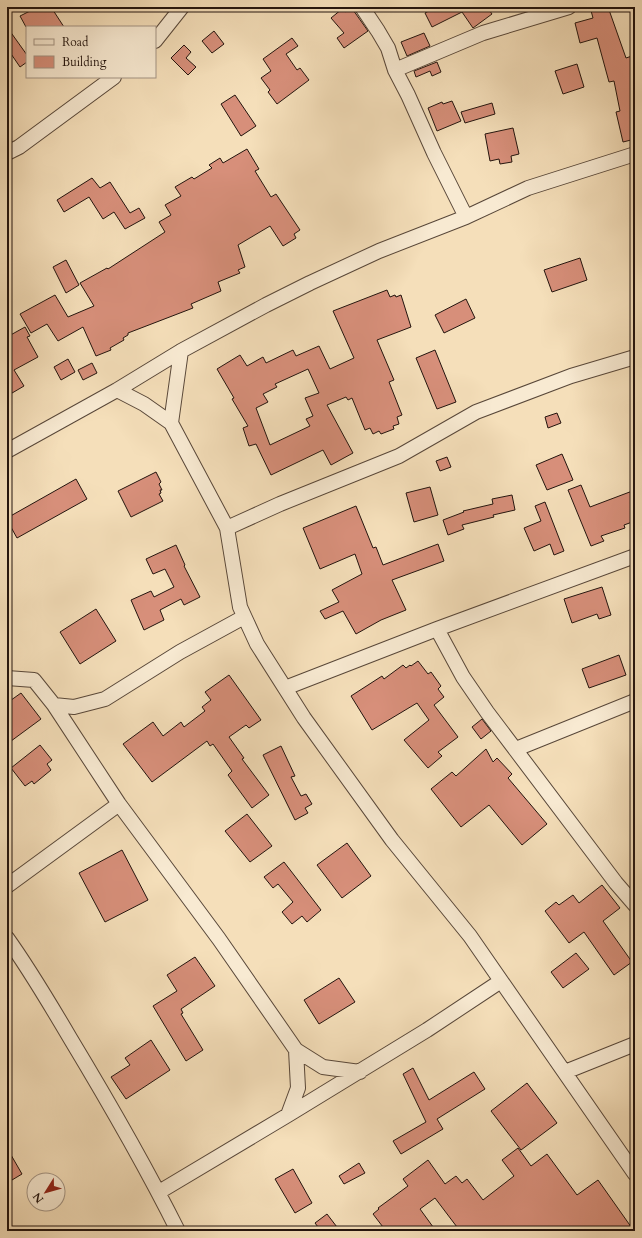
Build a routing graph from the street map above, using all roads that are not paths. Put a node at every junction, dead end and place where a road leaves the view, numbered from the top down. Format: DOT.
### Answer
graph roads {
  1 [pos="182,7"];
  2 [pos="362,7"];
  3 [pos="569,7"];
  4 [pos="156,40"];
  5 [pos="395,70"];
  6 [pos="113,78"];
  7 [pos="7,153"];
  8 [pos="635,154"];
  9 [pos="466,217"];
  10 [pos="181,351"];
  11 [pos="635,357"];
  12 [pos="117,390"];
  13 [pos="171,423"];
  14 [pos="7,451"];
  15 [pos="227,528"];
  16 [pos="635,556"];
  17 [pos="244,617"];
  18 [pos="437,629"];
  19 [pos="7,678"];
  20 [pos="285,688"];
  21 [pos="635,701"];
  22 [pos="54,705"];
  23 [pos="516,749"];
  24 [pos="119,804"];
  25 [pos="7,886"];
  26 [pos="635,905"];
  27 [pos="7,938"];
  28 [pos="501,981"];
  29 [pos="635,1044"];
  30 [pos="296,1050"];
  31 [pos="360,1072"];
  32 [pos="565,1072"];
  33 [pos="288,1116"];
  34 [pos="635,1174"];
  35 [pos="159,1192"];
  36 [pos="178,1231"];
  1 -- 4 [label="street"];
  2 -- 5 [label="street"];
  3 -- 5 [label="street"];
  5 -- 9 [label="street"];
  6 -- 7 [label="street"];
  8 -- 9 [label="street"];
  9 -- 10 [label="street"];
  10 -- 12 [label="street"];
  10 -- 13 [label="street"];
  11 -- 15 [label="street"];
  12 -- 13 [label="street"];
  12 -- 14 [label="street"];
  13 -- 15 [label="street"];
  15 -- 17 [label="street"];
  16 -- 18 [label="street"];
  17 -- 20 [label="street"];
  17 -- 22 [label="street"];
  18 -- 20 [label="street"];
  18 -- 23 [label="street"];
  19 -- 22 [label="street"];
  20 -- 28 [label="street"];
  21 -- 23 [label="street"];
  22 -- 24 [label="street"];
  23 -- 26 [label="street"];
  24 -- 25 [label="street"];
  24 -- 30 [label="street"];
  27 -- 35 [label="street"];
  28 -- 31 [label="street"];
  28 -- 32 [label="street"];
  29 -- 32 [label="street"];
  30 -- 31 [label="street"];
  30 -- 33 [label="street"];
  31 -- 33 [label="street"];
  32 -- 34 [label="street"];
  33 -- 35 [label="street"];
  35 -- 36 [label="street"];
}
